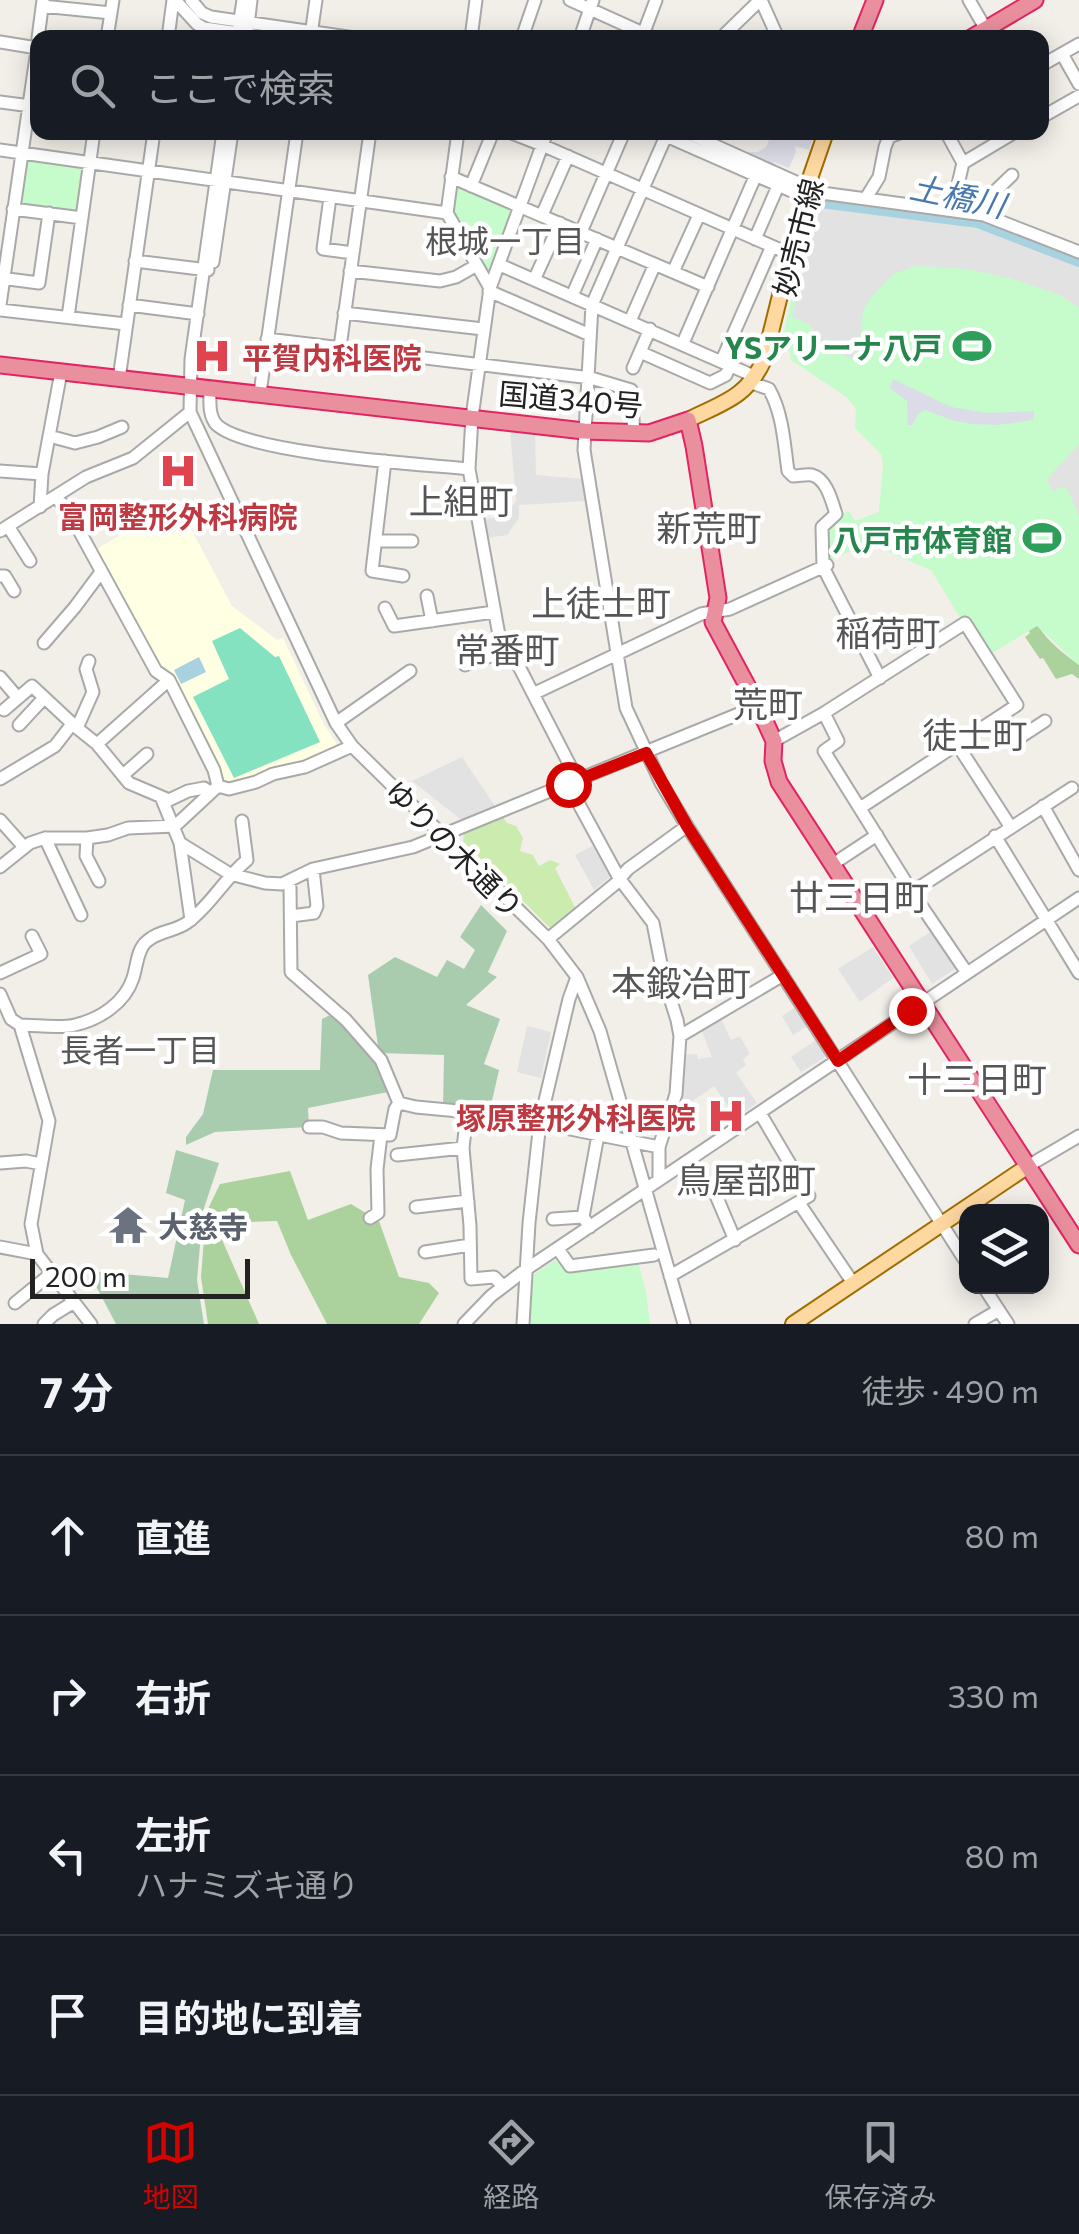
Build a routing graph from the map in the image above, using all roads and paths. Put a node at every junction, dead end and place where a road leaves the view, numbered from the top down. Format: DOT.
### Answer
graph roads {
  1 [pos="174,0"];
  2 [pos="191,0"];
  3 [pos="243,0"];
  4 [pos="252,0"];
  5 [pos="316,0"];
  6 [pos="476,0"];
  7 [pos="536,0"];
  8 [pos="570,0"];
  9 [pos="656,0"];
  10 [pos="760,0"];
  11 [pos="874,0"];
  12 [pos="970,0"];
  13 [pos="1035,0"];
  14 [pos="43,3"];
  15 [pos="591,4"];
  16 [pos="112,7"];
  17 [pos="39,30"];
  18 [pos="169,30"];
  19 [pos="242,30"];
  20 [pos="312,30"];
  21 [pos="472,30"];
  22 [pos="525,30"];
  23 [pos="583,30"];
  24 [pos="640,30"];
  25 [pos="650,30"];
  26 [pos="729,30"];
  27 [pos="774,30"];
  28 [pos="863,30"];
  29 [pos="986,30"];
  30 [pos="992,30"];
  31 [pos="0,42"];
  32 [pos="1079,44"];
  33 [pos="30,46"];
  34 [pos="1062,54"];
  35 [pos="1049,61"];
  36 [pos="1079,84"];
  37 [pos="0,102"];
  38 [pos="1077,102"];
  39 [pos="30,106"];
  40 [pos="1049,115"];
  41 [pos="30,118"];
  42 [pos="93,140"];
  43 [pos="153,140"];
  44 [pos="223,140"];
  45 [pos="230,140"];
  46 [pos="296,140"];
  47 [pos="369,140"];
  48 [pos="457,140"];
  49 [pos="490,140"];
  50 [pos="544,140"];
  51 [pos="545,140"];
  52 [pos="620,140"];
  53 [pos="659,140"];
  54 [pos="674,140"];
  55 [pos="702,140"];
  56 [pos="823,140"];
  57 [pos="888,140"];
  58 [pos="951,140"];
  59 [pos="1001,140"];
  60 [pos="0,150"];
  61 [pos="21,154"];
  62 [pos="568,156"];
  63 [pos="90,162"];
  64 [pos="963,162"];
  65 [pos="148,170"];
  66 [pos="606,173"];
  67 [pos="1012,174"];
  68 [pos="451,177"];
  69 [pos="755,177"];
  70 [pos="220,182"];
  71 [pos="471,186"];
  72 [pos="778,186"];
  73 [pos="643,190"];
  74 [pos="288,191"];
  75 [pos="806,191"];
  76 [pos="330,197"];
  77 [pos="866,198"];
  78 [pos="360,201"];
  79 [pos="520,206"];
  80 [pos="13,208"];
  81 [pos="952,210"];
  82 [pos="446,212"];
  83 [pos="49,213"];
  84 [pos="542,215"];
  85 [pos="699,215"];
  86 [pos="984,216"];
  87 [pos="82,218"];
  88 [pos="560,223"];
  89 [pos="6,224"];
  90 [pos="733,230"];
  91 [pos="581,232"];
  92 [pos="597,239"];
  93 [pos="755,239"];
  94 [pos="772,246"];
  95 [pos="617,248"];
  96 [pos="1079,252"];
  97 [pos="353,253"];
  98 [pos="792,255"];
  99 [pos="135,261"];
  100 [pos="654,264"];
  101 [pos="500,265"];
  102 [pos="477,266"];
  103 [pos="208,270"];
  104 [pos="350,270"];
  105 [pos="674,272"];
  106 [pos="2,278"];
  107 [pos="534,280"];
  108 [pos="708,287"];
  109 [pos="490,290"];
  110 [pos="572,296"];
  111 [pos="129,305"];
  112 [pos="592,305"];
  113 [pos="0,307"];
  114 [pos="344,313"];
  115 [pos="198,314"];
  116 [pos="68,317"];
  117 [pos="630,321"];
  118 [pos="126,324"];
  119 [pos="484,329"];
  120 [pos="650,329"];
  121 [pos="590,335"];
  122 [pos="267,338"];
  123 [pos="682,343"];
  124 [pos="340,348"];
  125 [pos="640,352"];
  126 [pos="726,362"];
  127 [pos="479,363"];
  128 [pos="0,365"];
  129 [pos="633,368"];
  130 [pos="61,372"];
  131 [pos="586,377"];
  132 [pos="119,378"];
  133 [pos="754,380"];
  134 [pos="191,386"];
  135 [pos="210,388"];
  136 [pos="260,393"];
  137 [pos="190,412"];
  138 [pos="472,417"];
  139 [pos="688,420"];
  140 [pos="122,427"];
  141 [pos="584,431"];
  142 [pos="634,434"];
  143 [pos="49,436"];
  144 [pos="385,461"];
  145 [pos="470,468"];
  146 [pos="0,471"];
  147 [pos="42,474"];
  148 [pos="56,497"];
  149 [pos="40,507"];
  150 [pos="4,528"];
  151 [pos="412,540"];
  152 [pos="376,541"];
  153 [pos="30,561"];
  154 [pos="825,566"];
  155 [pos="101,572"];
  156 [pos="0,576"];
  157 [pos="403,576"];
  158 [pos="14,591"];
  159 [pos="427,596"];
  160 [pos="385,608"];
  161 [pos="494,612"];
  162 [pos="714,612"];
  163 [pos="432,620"];
  164 [pos="44,642"];
  165 [pos="502,652"];
  166 [pos="619,652"];
  167 [pos="88,661"];
  168 [pos="464,665"];
  169 [pos="410,671"];
  170 [pos="0,677"];
  171 [pos="880,678"];
  172 [pos="169,680"];
  173 [pos="534,694"];
  174 [pos="18,698"];
  175 [pos="44,698"];
  176 [pos="758,706"];
  177 [pos="4,710"];
  178 [pos="824,714"];
  179 [pos="1002,714"];
  180 [pos="1045,721"];
  181 [pos="336,723"];
  182 [pos="19,725"];
  183 [pos="74,726"];
  184 [pos="774,741"];
  185 [pos="97,744"];
  186 [pos="957,744"];
  187 [pos="352,746"];
  188 [pos="646,753"];
  189 [pos="147,754"];
  190 [pos="123,775"];
  191 [pos="0,779"];
  192 [pos="573,782"];
  193 [pos="1072,788"];
  194 [pos="214,789"];
  195 [pos="161,796"];
  196 [pos="1043,806"];
  197 [pos="860,808"];
  198 [pos="0,820"];
  199 [pos="242,821"];
  200 [pos="175,826"];
  201 [pos="687,826"];
  202 [pos="1010,826"];
  203 [pos="260,834"];
  204 [pos="442,835"];
  205 [pos="877,836"];
  206 [pos="995,836"];
  207 [pos="244,837"];
  208 [pos="45,838"];
  209 [pos="87,838"];
  210 [pos="180,843"];
  211 [pos="24,847"];
  212 [pos="832,864"];
  213 [pos="0,866"];
  214 [pos="313,869"];
  215 [pos="1079,870"];
  216 [pos="230,874"];
  217 [pos="619,878"];
  218 [pos="99,881"];
  219 [pos="286,882"];
  220 [pos="912,892"];
  221 [pos="1079,898"];
  222 [pos="80,915"];
  223 [pos="291,916"];
  224 [pos="191,920"];
  225 [pos="1047,920"];
  226 [pos="32,936"];
  227 [pos="548,939"];
  228 [pos="0,972"];
  229 [pos="967,973"];
  230 [pos="1079,973"];
  231 [pos="783,975"];
  232 [pos="577,977"];
  233 [pos="0,994"];
  234 [pos="922,1002"];
  235 [pos="10,1022"];
  236 [pos="680,1036"];
  237 [pos="838,1061"];
  238 [pos="399,1103"];
  239 [pos="467,1113"];
  240 [pos="760,1113"];
  241 [pos="540,1122"];
  242 [pos="309,1127"];
  243 [pos="380,1134"];
  244 [pos="598,1135"];
  245 [pos="1079,1136"];
  246 [pos="632,1142"];
  247 [pos="659,1147"];
  248 [pos="464,1148"];
  249 [pos="397,1155"];
  250 [pos="0,1162"];
  251 [pos="42,1164"];
  252 [pos="1028,1166"];
  253 [pos="659,1180"];
  254 [pos="644,1190"];
  255 [pos="715,1193"];
  256 [pos="468,1201"];
  257 [pos="799,1203"];
  258 [pos="416,1207"];
  259 [pos="370,1218"];
  260 [pos="554,1219"];
  261 [pos="586,1222"];
  262 [pos="941,1224"];
  263 [pos="735,1240"];
  264 [pos="1079,1244"];
  265 [pos="470,1245"];
  266 [pos="0,1247"];
  267 [pos="558,1249"];
  268 [pos="959,1251"];
  269 [pos="425,1252"];
  270 [pos="37,1254"];
  271 [pos="654,1256"];
  272 [pos="526,1270"];
  273 [pos="52,1273"];
  274 [pos="670,1276"];
  275 [pos="853,1283"];
  276 [pos="503,1286"];
  277 [pos="988,1294"];
  278 [pos="74,1302"];
  279 [pos="15,1303"];
  280 [pos="998,1310"];
  281 [pos="44,1324"];
  282 [pos="91,1324"];
  283 [pos="464,1324"];
  284 [pos="524,1324"];
  285 [pos="684,1324"];
  286 [pos="793,1324"];
  287 [pos="975,1324"];
  288 [pos="1008,1324"];
  1 -- 18 [label="street"];
  1 -- 19 [label="street"];
  2 -- 19 [label="street"];
  3 -- 19 [label="street"];
  4 -- 19 [label="street"];
  5 -- 20 [label="street"];
  6 -- 21 [label="street"];
  7 -- 22 [label="street"];
  8 -- 15 [label="street"];
  9 -- 25 [label="street"];
  10 -- 26 [label="street"];
  10 -- 27 [label="street"];
  11 -- 28 [label="highway"];
  12 -- 29 [label="street"];
  13 -- 30 [label="highway"];
  14 -- 16 [label="street"];
  14 -- 17 [label="street"];
  15 -- 23 [label="street"];
  15 -- 24 [label="street"];
  31 -- 33 [label="street"];
  32 -- 34 [label="street"];
  34 -- 35 [label="street"];
  34 -- 36 [label="street"];
  37 -- 39 [label="street"];
  38 -- 40 [label="street"];
  41 -- 61 [label="street"];
  42 -- 63 [label="street"];
  43 -- 65 [label="street"];
  44 -- 70 [label="street, ゆりの木通り"];
  45 -- 70 [label="street, ゆりの木通り"];
  46 -- 74 [label="street"];
  47 -- 78 [label="street"];
  48 -- 68 [label="street"];
  49 -- 71 [label="street"];
  50 -- 79 [label="street"];
  51 -- 62 [label="street"];
  52 -- 66 [label="street"];
  53 -- 73 [label="street"];
  54 -- 69 [label="street"];
  55 -- 75 [label="street"];
  56 -- 75 [label="main road, 妙売市線"];
  57 -- 77 [label="street"];
  58 -- 64 [label="street"];
  59 -- 64 [label="street"];
  60 -- 61 [label="street"];
  61 -- 63 [label="street"];
  61 -- 80 [label="street"];
  62 -- 66 [label="street"];
  62 -- 84 [label="street"];
  63 -- 65 [label="street"];
  63 -- 87 [label="street"];
  64 -- 81 [label="street"];
  65 -- 70 [label="street"];
  65 -- 99 [label="street"];
  66 -- 73 [label="street"];
  66 -- 91 [label="street"];
  67 -- 86 [label="street"];
  68 -- 71 [label="street"];
  68 -- 82 [label="street"];
  69 -- 72 [label="street"];
  69 -- 90 [label="street"];
  70 -- 74 [label="street"];
  70 -- 103 [label="street, ゆりの木通り"];
  71 -- 79 [label="street"];
  72 -- 75 [label="street"];
  72 -- 93 [label="street"];
  73 -- 85 [label="street"];
  73 -- 95 [label="street"];
  74 -- 76 [label="street"];
  74 -- 122 [label="street"];
  75 -- 77 [label="street"];
  75 -- 98 [label="main road, 妙売市線"];
  76 -- 78 [label="street"];
  76 -- 97 [label="street"];
  77 -- 81 [label="street"];
  78 -- 82 [label="street"];
  78 -- 97 [label="street"];
  79 -- 84 [label="street"];
  79 -- 101 [label="street"];
  80 -- 83 [label="street"];
  80 -- 89 [label="street"];
  81 -- 86 [label="street"];
  82 -- 102 [label="street"];
  83 -- 87 [label="street"];
  83 -- 106 [label="street"];
  84 -- 88 [label="street"];
  85 -- 90 [label="street"];
  85 -- 105 [label="street"];
  86 -- 96 [label="street"];
  87 -- 116 [label="street"];
  88 -- 91 [label="street"];
  88 -- 107 [label="street"];
  89 -- 106 [label="street"];
  90 -- 93 [label="street"];
  90 -- 108 [label="street"];
  91 -- 92 [label="street"];
  92 -- 95 [label="street"];
  92 -- 110 [label="street"];
  93 -- 94 [label="street"];
  94 -- 98 [label="street"];
  94 -- 126 [label="street"];
  95 -- 100 [label="street"];
  95 -- 112 [label="street"];
  97 -- 104 [label="street"];
  98 -- 133 [label="main road, 妙売市線"];
  99 -- 103 [label="street"];
  99 -- 111 [label="street"];
  100 -- 105 [label="street"];
  100 -- 117 [label="street"];
  101 -- 107 [label="street"];
  101 -- 109 [label="street"];
  102 -- 104 [label="street"];
  102 -- 109 [label="street"];
  103 -- 115 [label="street, ゆりの木通り"];
  103 -- 134 [label="street, ゆりの木通り"];
  104 -- 114 [label="street"];
  105 -- 108 [label="street"];
  106 -- 113 [label="street"];
  107 -- 110 [label="street"];
  108 -- 123 [label="street"];
  109 -- 119 [label="street"];
  109 -- 121 [label="street"];
  110 -- 112 [label="street"];
  111 -- 115 [label="street"];
  111 -- 118 [label="street"];
  112 -- 117 [label="street"];
  112 -- 121 [label="street"];
  113 -- 116 [label="street"];
  114 -- 119 [label="street"];
  114 -- 124 [label="street"];
  115 -- 134 [label="street, ゆりの木通り"];
  116 -- 118 [label="street"];
  117 -- 120 [label="street"];
  118 -- 132 [label="street"];
  119 -- 127 [label="street"];
  120 -- 123 [label="street"];
  120 -- 125 [label="street"];
  121 -- 131 [label="street"];
  122 -- 124 [label="street"];
  122 -- 136 [label="street"];
  123 -- 126 [label="street"];
  124 -- 127 [label="street"];
  125 -- 126 [label="street"];
  125 -- 129 [label="street"];
  126 -- 133 [label="street"];
  127 -- 131 [label="street"];
  127 -- 138 [label="street"];
  128 -- 130 [label="highway, 国道340号"];
  130 -- 132 [label="highway, 国道340号"];
  130 -- 143 [label="street"];
  131 -- 141 [label="street"];
  131 -- 142 [label="street"];
  132 -- 134 [label="highway, 国道340号"];
  133 -- 139 [label="main road"];
  133 -- 154 [label="street"];
  134 -- 135 [label="highway, 国道340号"];
  134 -- 137 [label="street, ゆりの木通り"];
  135 -- 136 [label="highway, 国道340号"];
  135 -- 144 [label="street"];
  136 -- 138 [label="highway, 国道340号"];
  137 -- 148 [label="street"];
  137 -- 181 [label="street, ゆりの木通り"];
  138 -- 141 [label="highway, 国道340号"];
  138 -- 145 [label="street"];
  139 -- 142 [label="highway, 国道340号"];
  139 -- 162 [label="highway"];
  140 -- 143 [label="street"];
  141 -- 142 [label="highway, 国道340号"];
  141 -- 166 [label="street"];
  143 -- 147 [label="street"];
  144 -- 145 [label="street"];
  144 -- 152 [label="street"];
  145 -- 161 [label="street"];
  146 -- 147 [label="street"];
  147 -- 149 [label="street"];
  148 -- 149 [label="street"];
  148 -- 155 [label="street"];
  149 -- 150 [label="street"];
  150 -- 153 [label="street"];
  151 -- 152 [label="street"];
  152 -- 157 [label="street"];
  154 -- 162 [label="street"];
  154 -- 171 [label="street"];
  155 -- 164 [label="street"];
  155 -- 172 [label="street"];
  156 -- 158 [label="street"];
  159 -- 163 [label="street"];
  160 -- 163 [label="street"];
  161 -- 163 [label="street"];
  161 -- 165 [label="street"];
  162 -- 166 [label="street"];
  162 -- 176 [label="highway"];
  165 -- 168 [label="street"];
  165 -- 173 [label="street"];
  166 -- 173 [label="street"];
  166 -- 188 [label="street"];
  167 -- 183 [label="street"];
  169 -- 181 [label="street"];
  170 -- 174 [label="street"];
  171 -- 178 [label="street"];
  171 -- 179 [label="street"];
  172 -- 185 [label="street"];
  172 -- 194 [label="street"];
  173 -- 192 [label="street"];
  174 -- 175 [label="street"];
  174 -- 177 [label="street"];
  175 -- 182 [label="street"];
  175 -- 183 [label="street"];
  176 -- 184 [label="highway"];
  176 -- 188 [label="street"];
  178 -- 184 [label="street"];
  178 -- 197 [label="street"];
  179 -- 180 [label="street"];
  179 -- 186 [label="street"];
  181 -- 187 [label="street, ゆりの木通り"];
  183 -- 185 [label="street"];
  183 -- 191 [label="street"];
  184 -- 212 [label="highway"];
  185 -- 190 [label="street"];
  186 -- 197 [label="street"];
  186 -- 202 [label="street"];
  187 -- 194 [label="street"];
  187 -- 204 [label="street, ゆりの木通り"];
  188 -- 192 [label="street"];
  188 -- 201 [label="street"];
  189 -- 190 [label="street"];
  190 -- 195 [label="street"];
  192 -- 204 [label="street"];
  192 -- 217 [label="street"];
  193 -- 196 [label="street"];
  194 -- 195 [label="street"];
  194 -- 200 [label="street"];
  195 -- 200 [label="street"];
  196 -- 202 [label="street"];
  196 -- 215 [label="street"];
  197 -- 205 [label="street"];
  198 -- 211 [label="street"];
  199 -- 207 [label="street"];
  200 -- 209 [label="street"];
  200 -- 210 [label="street"];
  201 -- 217 [label="street"];
  201 -- 231 [label="street"];
  202 -- 206 [label="street"];
  203 -- 207 [label="street"];
  204 -- 214 [label="street"];
  204 -- 227 [label="street, ゆりの木通り"];
  205 -- 212 [label="street"];
  205 -- 220 [label="street"];
  206 -- 220 [label="street"];
  206 -- 225 [label="street"];
  207 -- 216 [label="street"];
  208 -- 209 [label="street"];
  208 -- 211 [label="street"];
  208 -- 222 [label="street"];
  209 -- 218 [label="street"];
  210 -- 216 [label="street"];
  210 -- 224 [label="street"];
  211 -- 213 [label="street"];
  212 -- 234 [label="highway"];
  214 -- 219 [label="street"];
  214 -- 223 [label="street"];
  216 -- 219 [label="street"];
  216 -- 224 [label="street"];
  217 -- 227 [label="street"];
  217 -- 236 [label="street"];
  219 -- 223 [label="street"];
  220 -- 229 [label="street"];
  221 -- 225 [label="street"];
  223 -- 238 [label="street"];
  224 -- 235 [label="street"];
  225 -- 229 [label="street"];
  225 -- 230 [label="street"];
  226 -- 228 [label="street"];
  227 -- 232 [label="street, ゆりの木通り"];
  229 -- 234 [label="street"];
  231 -- 236 [label="street"];
  231 -- 237 [label="street"];
  232 -- 241 [label="street"];
  232 -- 246 [label="street, ゆりの木通り"];
  233 -- 235 [label="street"];
  234 -- 237 [label="street"];
  234 -- 252 [label="highway"];
  235 -- 251 [label="street"];
  236 -- 247 [label="street"];
  237 -- 240 [label="street"];
  237 -- 262 [label="street"];
  238 -- 239 [label="street"];
  238 -- 243 [label="street"];
  239 -- 241 [label="street"];
  239 -- 248 [label="street"];
  240 -- 253 [label="street"];
  240 -- 257 [label="street"];
  241 -- 244 [label="street"];
  241 -- 272 [label="street"];
  242 -- 243 [label="street"];
  243 -- 259 [label="street"];
  244 -- 246 [label="street"];
  244 -- 261 [label="street"];
  245 -- 252 [label="street"];
  246 -- 247 [label="street"];
  246 -- 254 [label="street, ゆりの木通り"];
  247 -- 253 [label="street"];
  248 -- 249 [label="street"];
  248 -- 256 [label="street"];
  250 -- 251 [label="street"];
  251 -- 270 [label="street"];
  252 -- 262 [label="main road"];
  252 -- 264 [label="highway"];
  253 -- 254 [label="street"];
  254 -- 261 [label="street"];
  254 -- 274 [label="street, ゆりの木通り"];
  255 -- 263 [label="street"];
  256 -- 258 [label="street"];
  256 -- 265 [label="street"];
  257 -- 263 [label="street"];
  257 -- 275 [label="street"];
  260 -- 261 [label="street"];
  261 -- 267 [label="street"];
  262 -- 268 [label="street"];
  262 -- 275 [label="main road"];
  263 -- 274 [label="street"];
  265 -- 269 [label="street"];
  265 -- 276 [label="street"];
  266 -- 270 [label="street"];
  267 -- 271 [label="street"];
  267 -- 272 [label="street"];
  270 -- 273 [label="street"];
  272 -- 276 [label="street"];
  272 -- 284 [label="street"];
  273 -- 278 [label="street"];
  273 -- 279 [label="street"];
  274 -- 285 [label="street, ゆりの木通り"];
  275 -- 286 [label="main road"];
  276 -- 283 [label="street"];
  277 -- 280 [label="street"];
  278 -- 281 [label="street"];
  278 -- 282 [label="street"];
  280 -- 287 [label="street"];
  280 -- 288 [label="street"];
}
